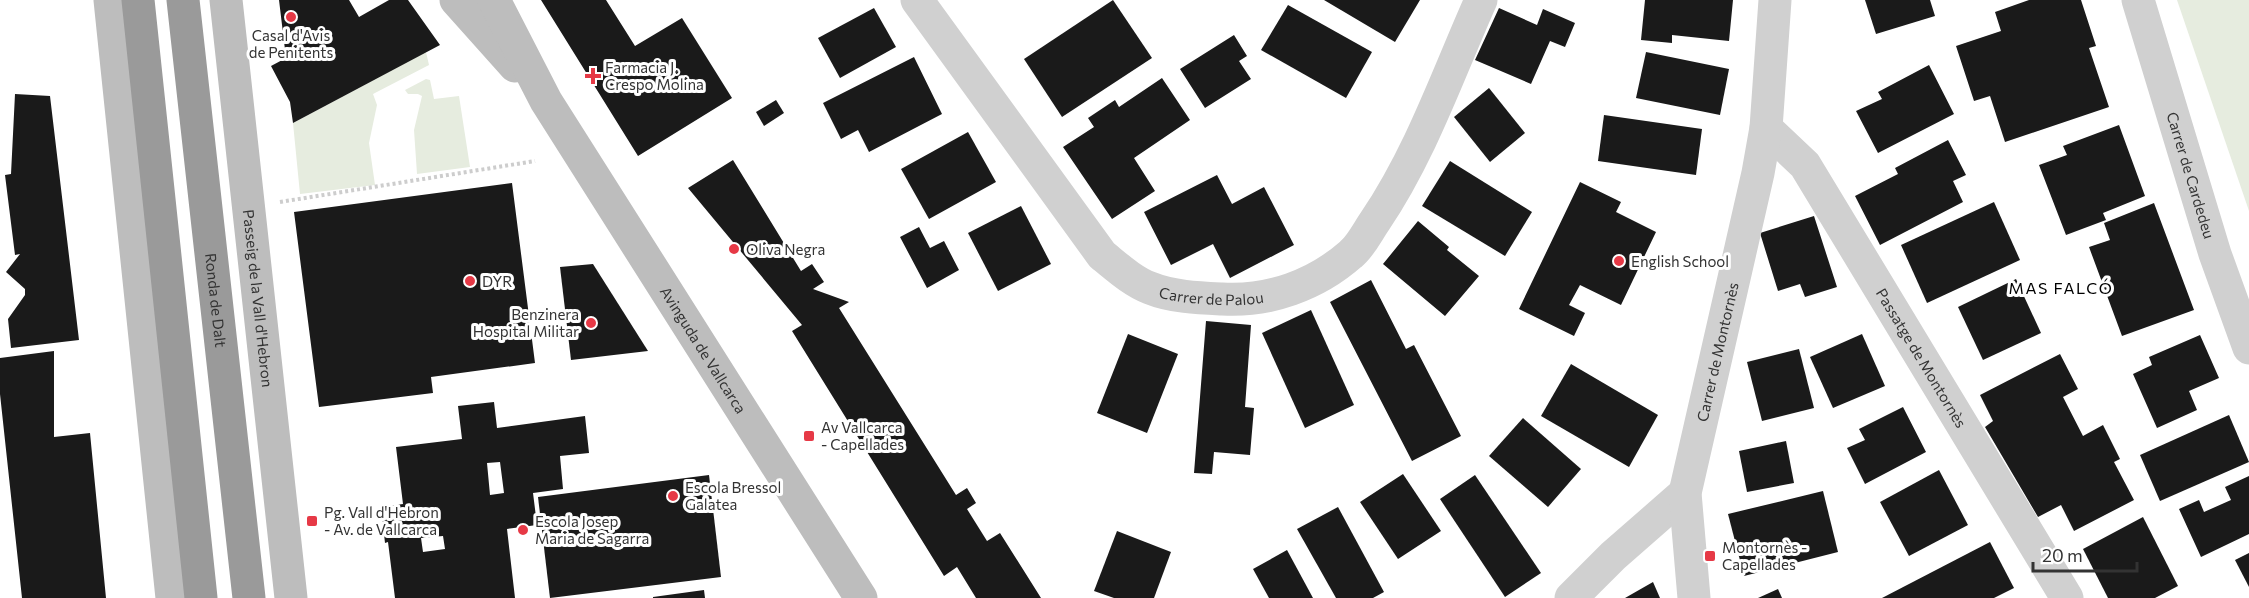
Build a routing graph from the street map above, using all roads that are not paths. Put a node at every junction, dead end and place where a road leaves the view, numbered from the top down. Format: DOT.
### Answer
graph roads {
  1 [pos="111,0"];
  2 [pos="138,0"];
  3 [pos="183,0"];
  4 [pos="226,0"];
  5 [pos="456,0"];
  6 [pos="494,0"];
  7 [pos="917,0"];
  8 [pos="1481,0"];
  9 [pos="1775,0"];
  10 [pos="2138,0"];
  11 [pos="546,101"];
  12 [pos="1766,128"];
  13 [pos="2249,348"];
  14 [pos="1685,493"];
  15 [pos="172,598"];
  16 [pos="201,598"];
  17 [pos="249,598"];
  18 [pos="291,598"];
  19 [pos="861,598"];
  20 [pos="1571,598"];
  21 [pos="1694,598"];
  22 [pos="2067,598"];
  1 -- 15 [label="street"];
  2 -- 16 [label="highway"];
  3 -- 17 [label="highway, Ronda de Dalt"];
  4 -- 18 [label="street, Passeig de la Vall d'Hebron"];
  5 -- 11 [label="street, Avinguda de Vallcarca"];
  6 -- 11 [label="street, Avinguda de Vallcarca"];
  7 -- 8 [label="street, Carrer de Palou"];
  9 -- 12 [label="street, Carrer de Montornès"];
  10 -- 13 [label="street, Carrer de Cardedeu"];
  11 -- 19 [label="street, Avinguda de Vallcarca"];
  12 -- 14 [label="street, Carrer de Montornès"];
  12 -- 22 [label="street, Passatge de Montornès"];
  14 -- 20 [label="street"];
  14 -- 21 [label="street, Carrer de Montornès"];
}
